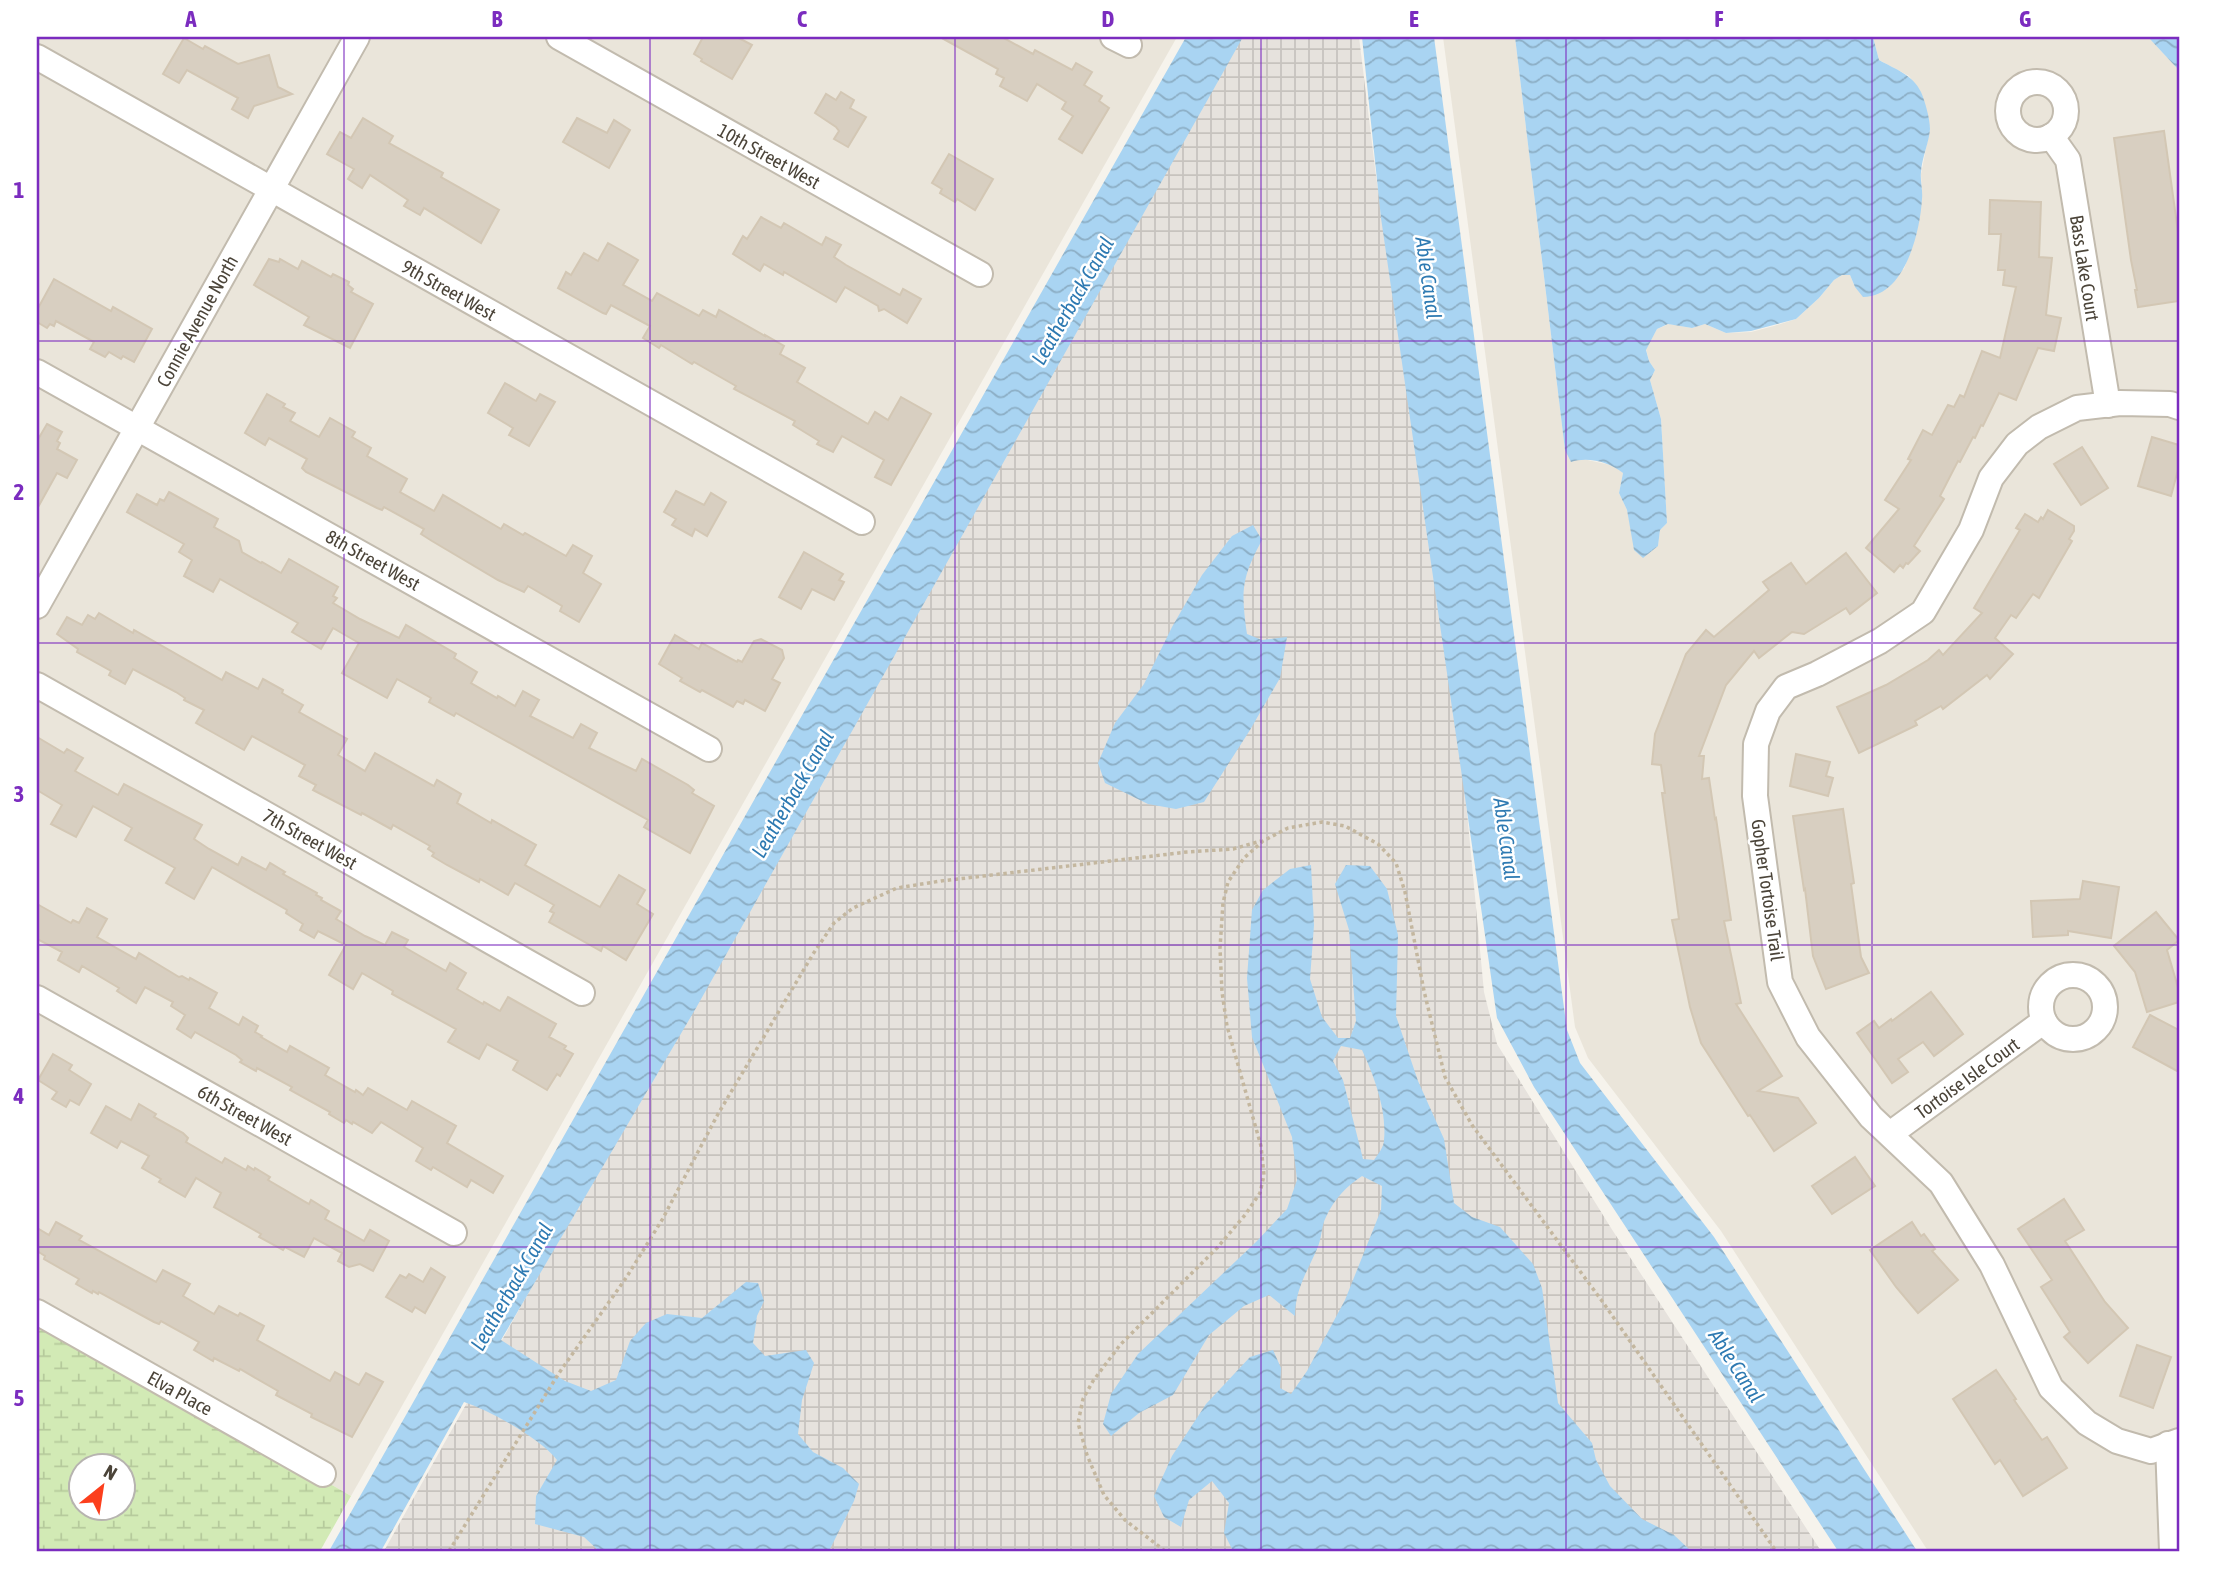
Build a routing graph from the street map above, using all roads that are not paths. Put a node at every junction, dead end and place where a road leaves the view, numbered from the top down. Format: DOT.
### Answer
graph roads {
  1 [pos="358,37"];
  2 [pos="559,37"];
  3 [pos="37,57"];
  4 [pos="2051,136"];
  5 [pos="271,190"];
  6 [pos="979,274"];
  7 [pos="37,372"];
  8 [pos="2108,405"];
  9 [pos="2179,407"];
  10 [pos="136,428"];
  11 [pos="862,522"];
  12 [pos="37,606"];
  13 [pos="37,684"];
  14 [pos="709,749"];
  15 [pos="582,993"];
  16 [pos="37,998"];
  17 [pos="2044,1021"];
  18 [pos="1890,1135"];
  19 [pos="454,1233"];
  20 [pos="37,1312"];
  21 [pos="2173,1442"];
  22 [pos="323,1474"];
  23 [pos="2172,1551"];
  1 -- 5 [label="street, Connie Avenue North"];
  2 -- 6 [label="street, 10th Street West"];
  3 -- 5 [label="street, 9th Street West"];
  4 -- 8 [label="street, Bass Lake Court"];
  5 -- 10 [label="street, Connie Avenue North"];
  5 -- 11 [label="street, 9th Street West"];
  7 -- 10 [label="street, 8th Street West"];
  8 -- 9 [label="street, Gopher Tortoise Trail"];
  8 -- 18 [label="street, Gopher Tortoise Trail"];
  10 -- 12 [label="street, Connie Avenue North"];
  10 -- 14 [label="street, 8th Street West"];
  13 -- 15 [label="street, 7th Street West"];
  16 -- 19 [label="street, 6th Street West"];
  17 -- 18 [label="street, Tortoise Isle Court"];
  18 -- 21 [label="street, Gopher Tortoise Trail"];
  20 -- 22 [label="street, Elva Place"];
  21 -- 23 [label="street"];
}
